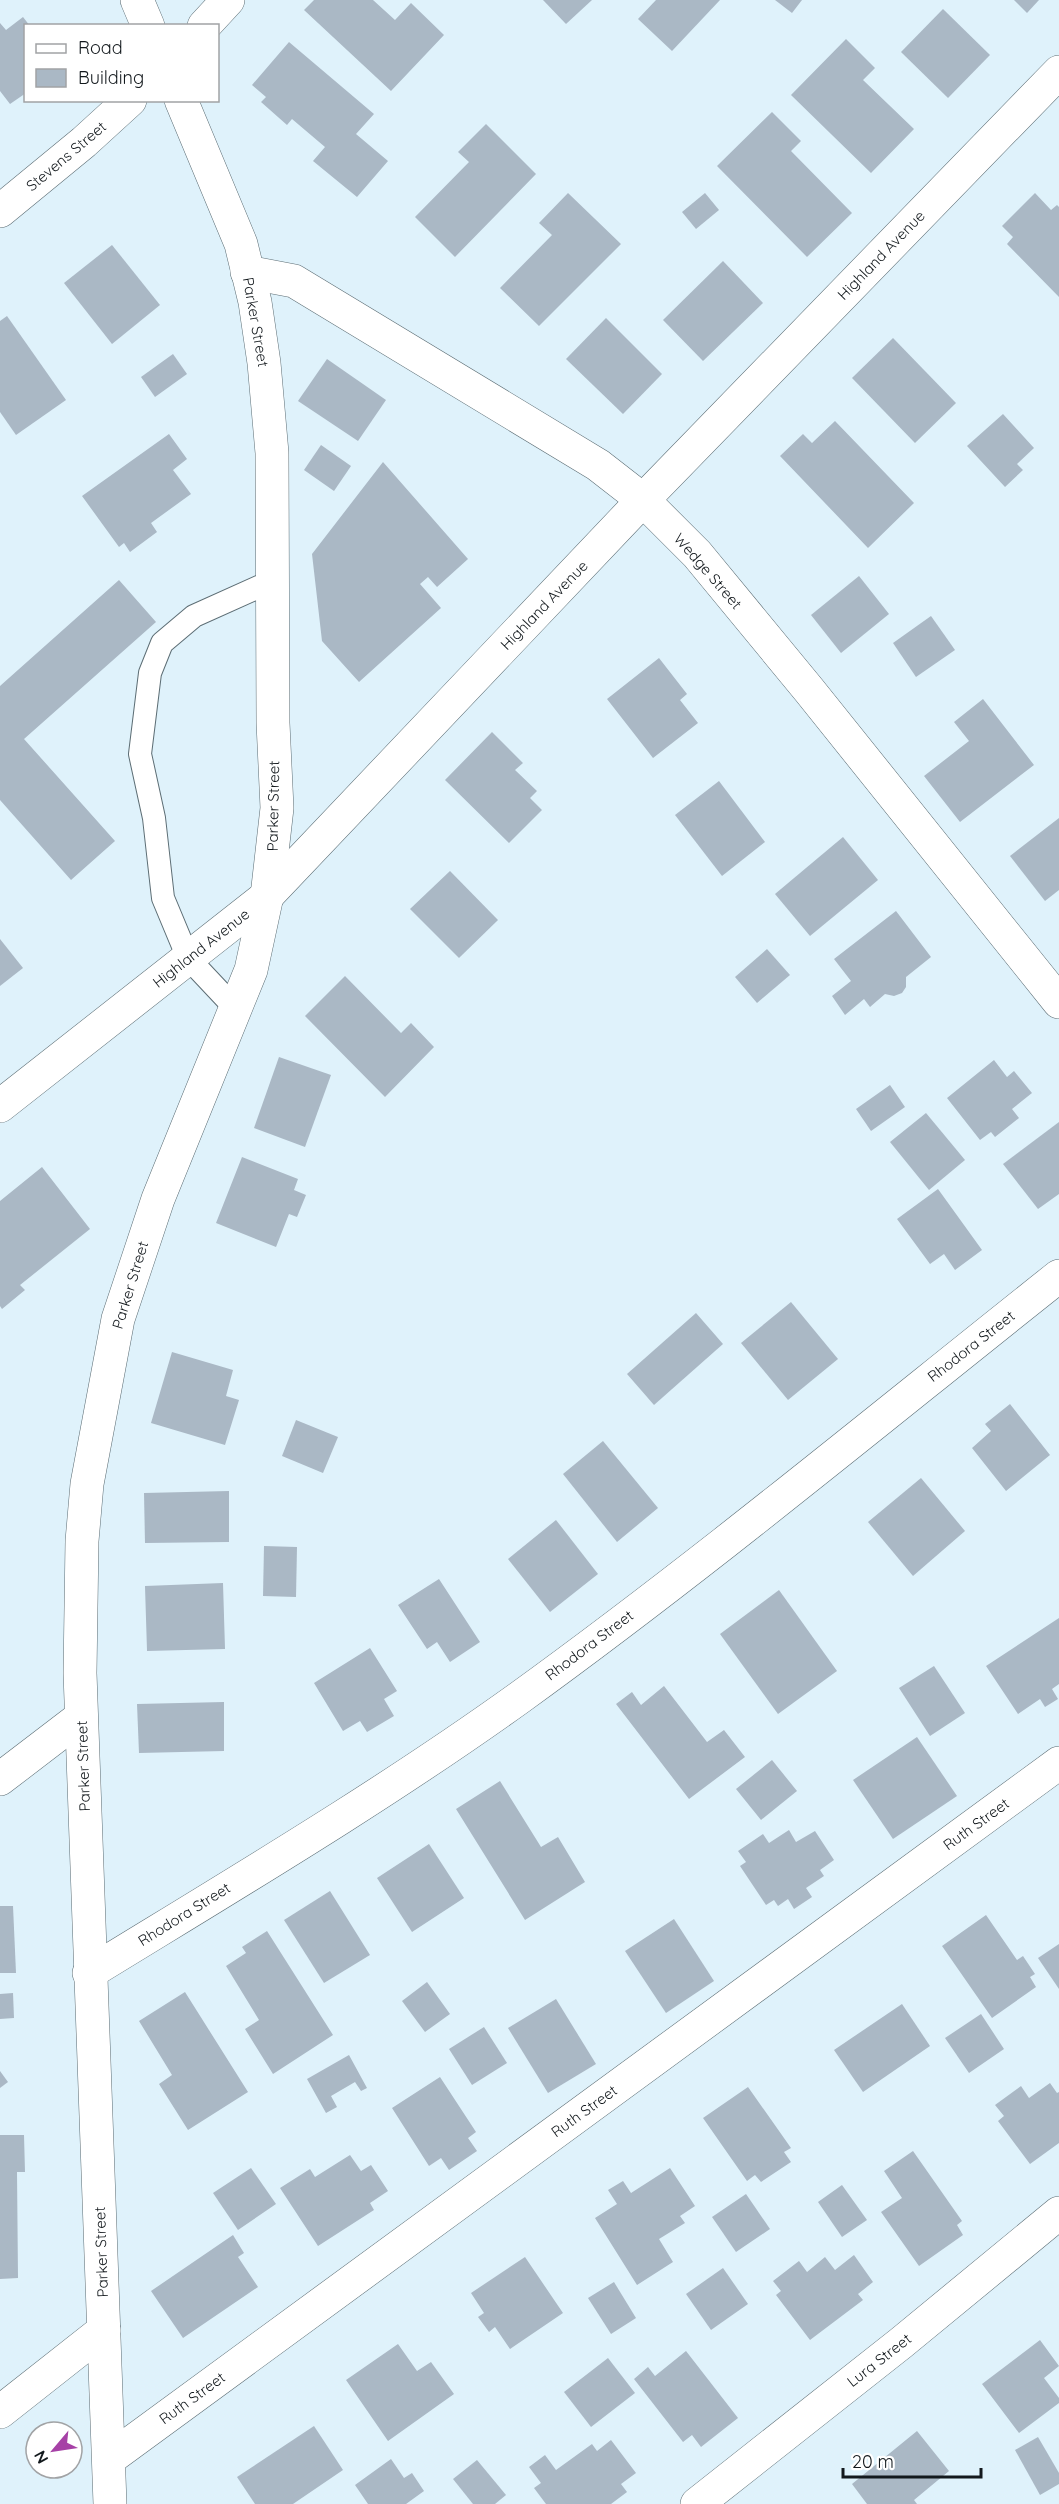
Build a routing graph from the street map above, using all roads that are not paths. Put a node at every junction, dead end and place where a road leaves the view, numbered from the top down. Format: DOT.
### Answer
graph roads {
  1 [pos="137,0"];
  2 [pos="228,0"];
  3 [pos="147,24"];
  4 [pos="206,24"];
  5 [pos="1059,72"];
  6 [pos="128,102"];
  7 [pos="182,102"];
  8 [pos="0,211"];
  9 [pos="247,272"];
  10 [pos="643,500"];
  11 [pos="272,581"];
  12 [pos="267,896"];
  13 [pos="188,958"];
  14 [pos="1055,988"];
  15 [pos="235,1008"];
  16 [pos="0,1106"];
  17 [pos="1059,1276"];
  18 [pos="81,1717"];
  19 [pos="1059,1763"];
  20 [pos="0,1779"];
  21 [pos="89,1973"];
  22 [pos="1059,2213"];
  23 [pos="104,2330"];
  24 [pos="0,2412"];
  25 [pos="109,2459"];
  26 [pos="110,2504"];
  27 [pos="697,2504"];
  1 -- 3 [label="street"];
  2 -- 4 [label="street"];
  5 -- 10 [label="street, Highland Avenue"];
  6 -- 8 [label="street, Stevens Street"];
  7 -- 9 [label="street, Parker Street"];
  9 -- 10 [label="street, Wedge Street"];
  9 -- 11 [label="street, Parker Street"];
  10 -- 12 [label="street, Highland Avenue"];
  10 -- 14 [label="street, Wedge Street"];
  11 -- 12 [label="street, Parker Street"];
  11 -- 13 [label="lane"];
  12 -- 13 [label="street, Highland Avenue"];
  12 -- 15 [label="street, Parker Street"];
  13 -- 15 [label="lane"];
  13 -- 16 [label="street, Highland Avenue"];
  15 -- 18 [label="street, Parker Street"];
  17 -- 21 [label="street, Rhodora Street"];
  18 -- 20 [label="street"];
  18 -- 21 [label="street, Parker Street"];
  19 -- 25 [label="street, Ruth Street"];
  21 -- 23 [label="street, Parker Street"];
  22 -- 27 [label="street, Lura Street"];
  23 -- 24 [label="street"];
  23 -- 25 [label="street, Parker Street"];
  25 -- 26 [label="street, Parker Street"];
}
